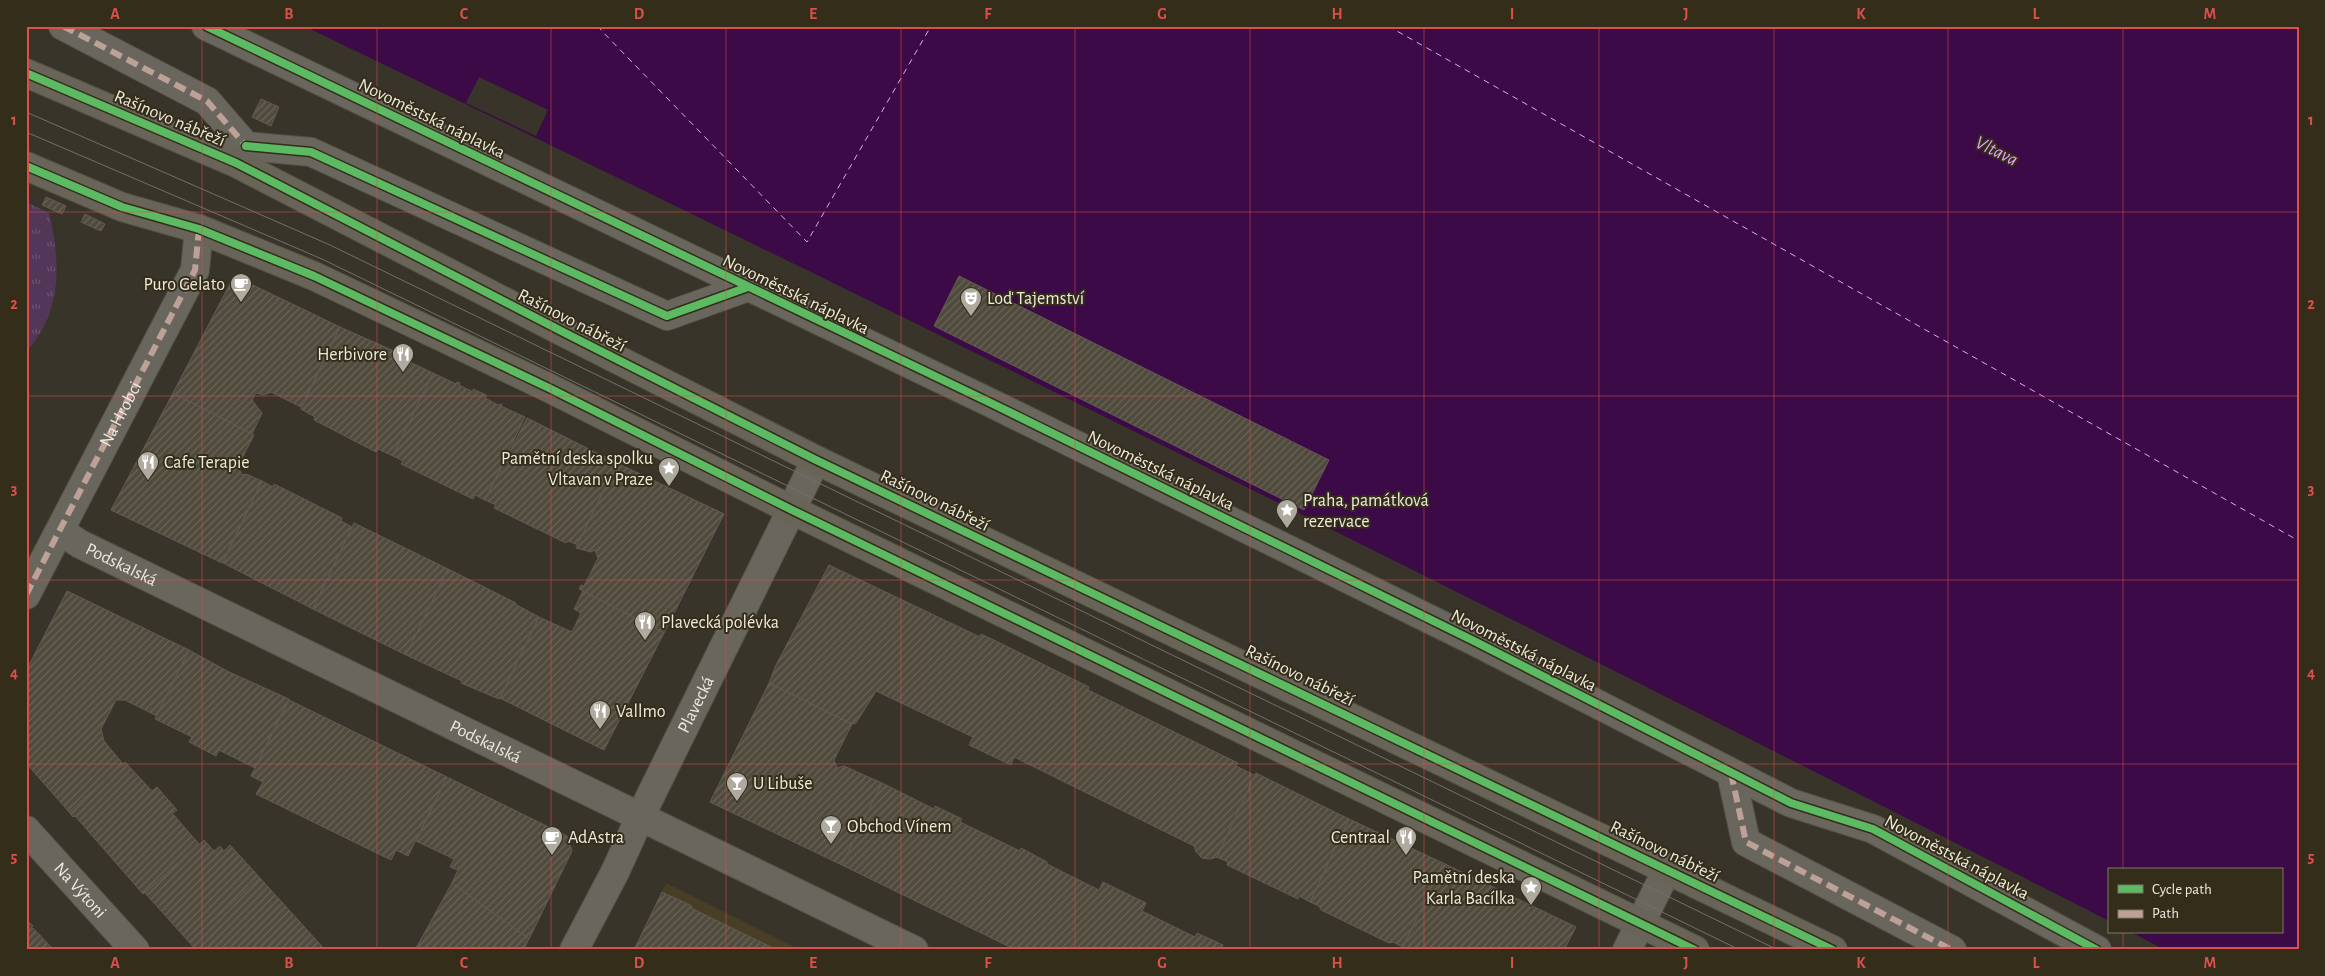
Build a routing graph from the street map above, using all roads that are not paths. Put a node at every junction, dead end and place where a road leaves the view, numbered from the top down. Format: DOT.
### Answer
graph roads {
  1 [pos="62,26"];
  2 [pos="206,26"];
  3 [pos="26,73"];
  4 [pos="26,166"];
  5 [pos="199,229"];
  6 [pos="748,287"];
  7 [pos="816,460"];
  8 [pos="792,510"];
  9 [pos="60,531"];
  10 [pos="26,595"];
  11 [pos="1731,773"];
  12 [pos="641,815"];
  13 [pos="26,830"];
  14 [pos="1668,868"];
  15 [pos="1641,924"];
  16 [pos="135,950"];
  17 [pos="574,950"];
  18 [pos="914,950"];
  19 [pos="1627,950"];
  20 [pos="1694,950"];
  21 [pos="1833,950"];
  22 [pos="1952,950"];
  23 [pos="2097,950"];
  1 -- 6 [label="street"];
  2 -- 6 [label="street, Novoměstská náplavka"];
  3 -- 7 [label="main road, Rašínovo nábřeží"];
  4 -- 5 [label="main road"];
  5 -- 8 [label="main road"];
  5 -- 9 [label="street, Na Hrobci"];
  6 -- 11 [label="street, Novoměstská náplavka"];
  7 -- 8 [label="street, Plavecká"];
  7 -- 14 [label="main road, Rašínovo nábřeží"];
  8 -- 12 [label="street, Plavecká"];
  8 -- 15 [label="main road"];
  9 -- 10 [label="street, Na Hrobci"];
  9 -- 12 [label="street, Podskalská"];
  11 -- 22 [label="street"];
  11 -- 23 [label="street, Novoměstská náplavka"];
  12 -- 17 [label="street, Plavecká"];
  12 -- 18 [label="street, Podskalská"];
  13 -- 16 [label="street, Na Výtoni"];
  14 -- 15 [label="street"];
  14 -- 21 [label="main road, Rašínovo nábřeží"];
  15 -- 19 [label="street"];
  15 -- 20 [label="main road"];
}
